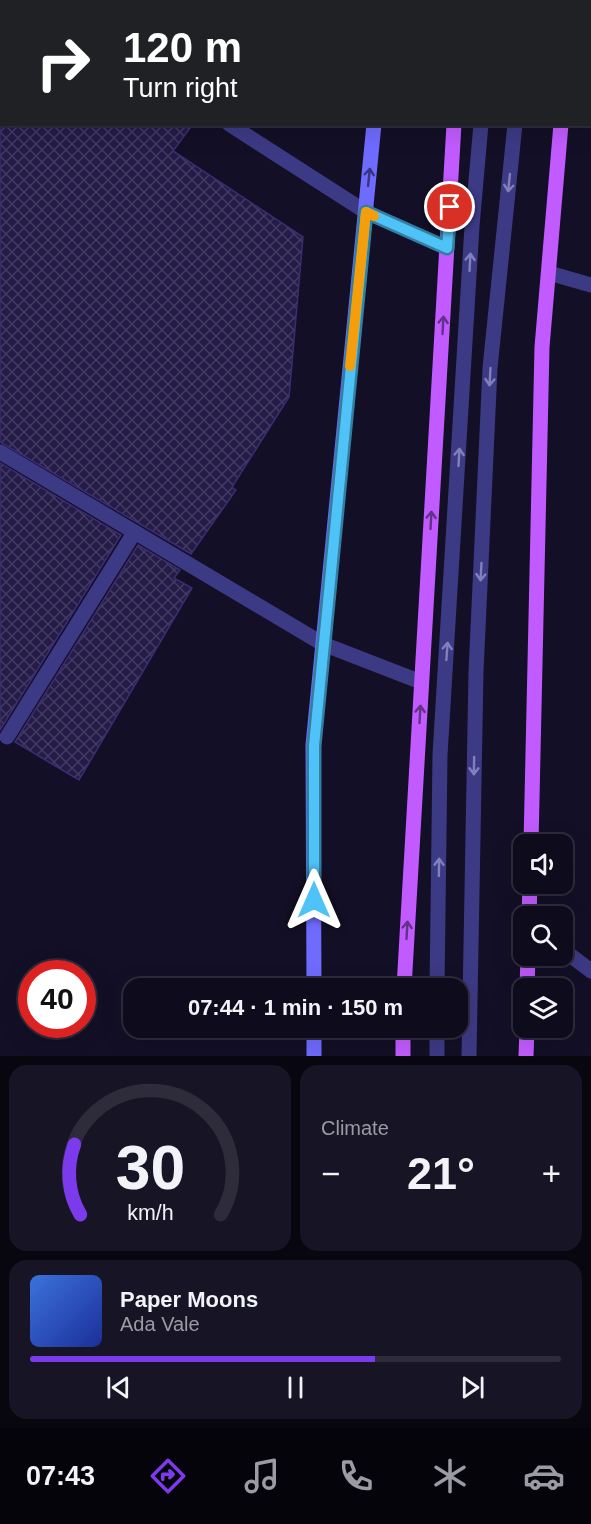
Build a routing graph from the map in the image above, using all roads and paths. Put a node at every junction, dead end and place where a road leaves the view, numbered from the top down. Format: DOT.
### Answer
graph roads {
  1 [pos="232,126"];
  2 [pos="374,126"];
  3 [pos="454,126"];
  4 [pos="481,126"];
  5 [pos="515,126"];
  6 [pos="561,126"];
  7 [pos="366,212"];
  8 [pos="447,248"];
  9 [pos="549,273"];
  10 [pos="591,285"];
  11 [pos="0,452"];
  12 [pos="134,533"];
  13 [pos="323,644"];
  14 [pos="422,681"];
  15 [pos="7,737"];
  16 [pos="531,834"];
  17 [pos="573,957"];
  18 [pos="591,971"];
  19 [pos="314,978"];
  20 [pos="405,978"];
  21 [pos="437,978"];
  22 [pos="314,1038"];
  23 [pos="403,1038"];
  24 [pos="437,1038"];
  25 [pos="527,1038"];
  26 [pos="314,1056"];
  27 [pos="403,1056"];
  28 [pos="436,1056"];
  29 [pos="469,1056"];
  30 [pos="526,1056"];
  1 -- 7 [label="street"];
  7 -- 2 [label="street, one-way"];
  3 -- 8 [label="main road"];
  21 -- 4 [label="street, one-way"];
  5 -- 29 [label="street, one-way"];
  6 -- 9 [label="main road"];
  7 -- 8 [label="street"];
  7 -- 13 [label="street"];
  14 -- 8 [label="main road, one-way"];
  9 -- 10 [label="street"];
  9 -- 16 [label="main road"];
  11 -- 12 [label="street"];
  12 -- 13 [label="street"];
  12 -- 15 [label="street"];
  13 -- 14 [label="street"];
  13 -- 19 [label="street"];
  20 -- 14 [label="main road, one-way"];
  17 -- 18 [label="street"];
  22 -- 26 [label="street"];
  23 -- 27 [label="main road"];
  24 -- 28 [label="street"];
  25 -- 30 [label="main road"];
}
